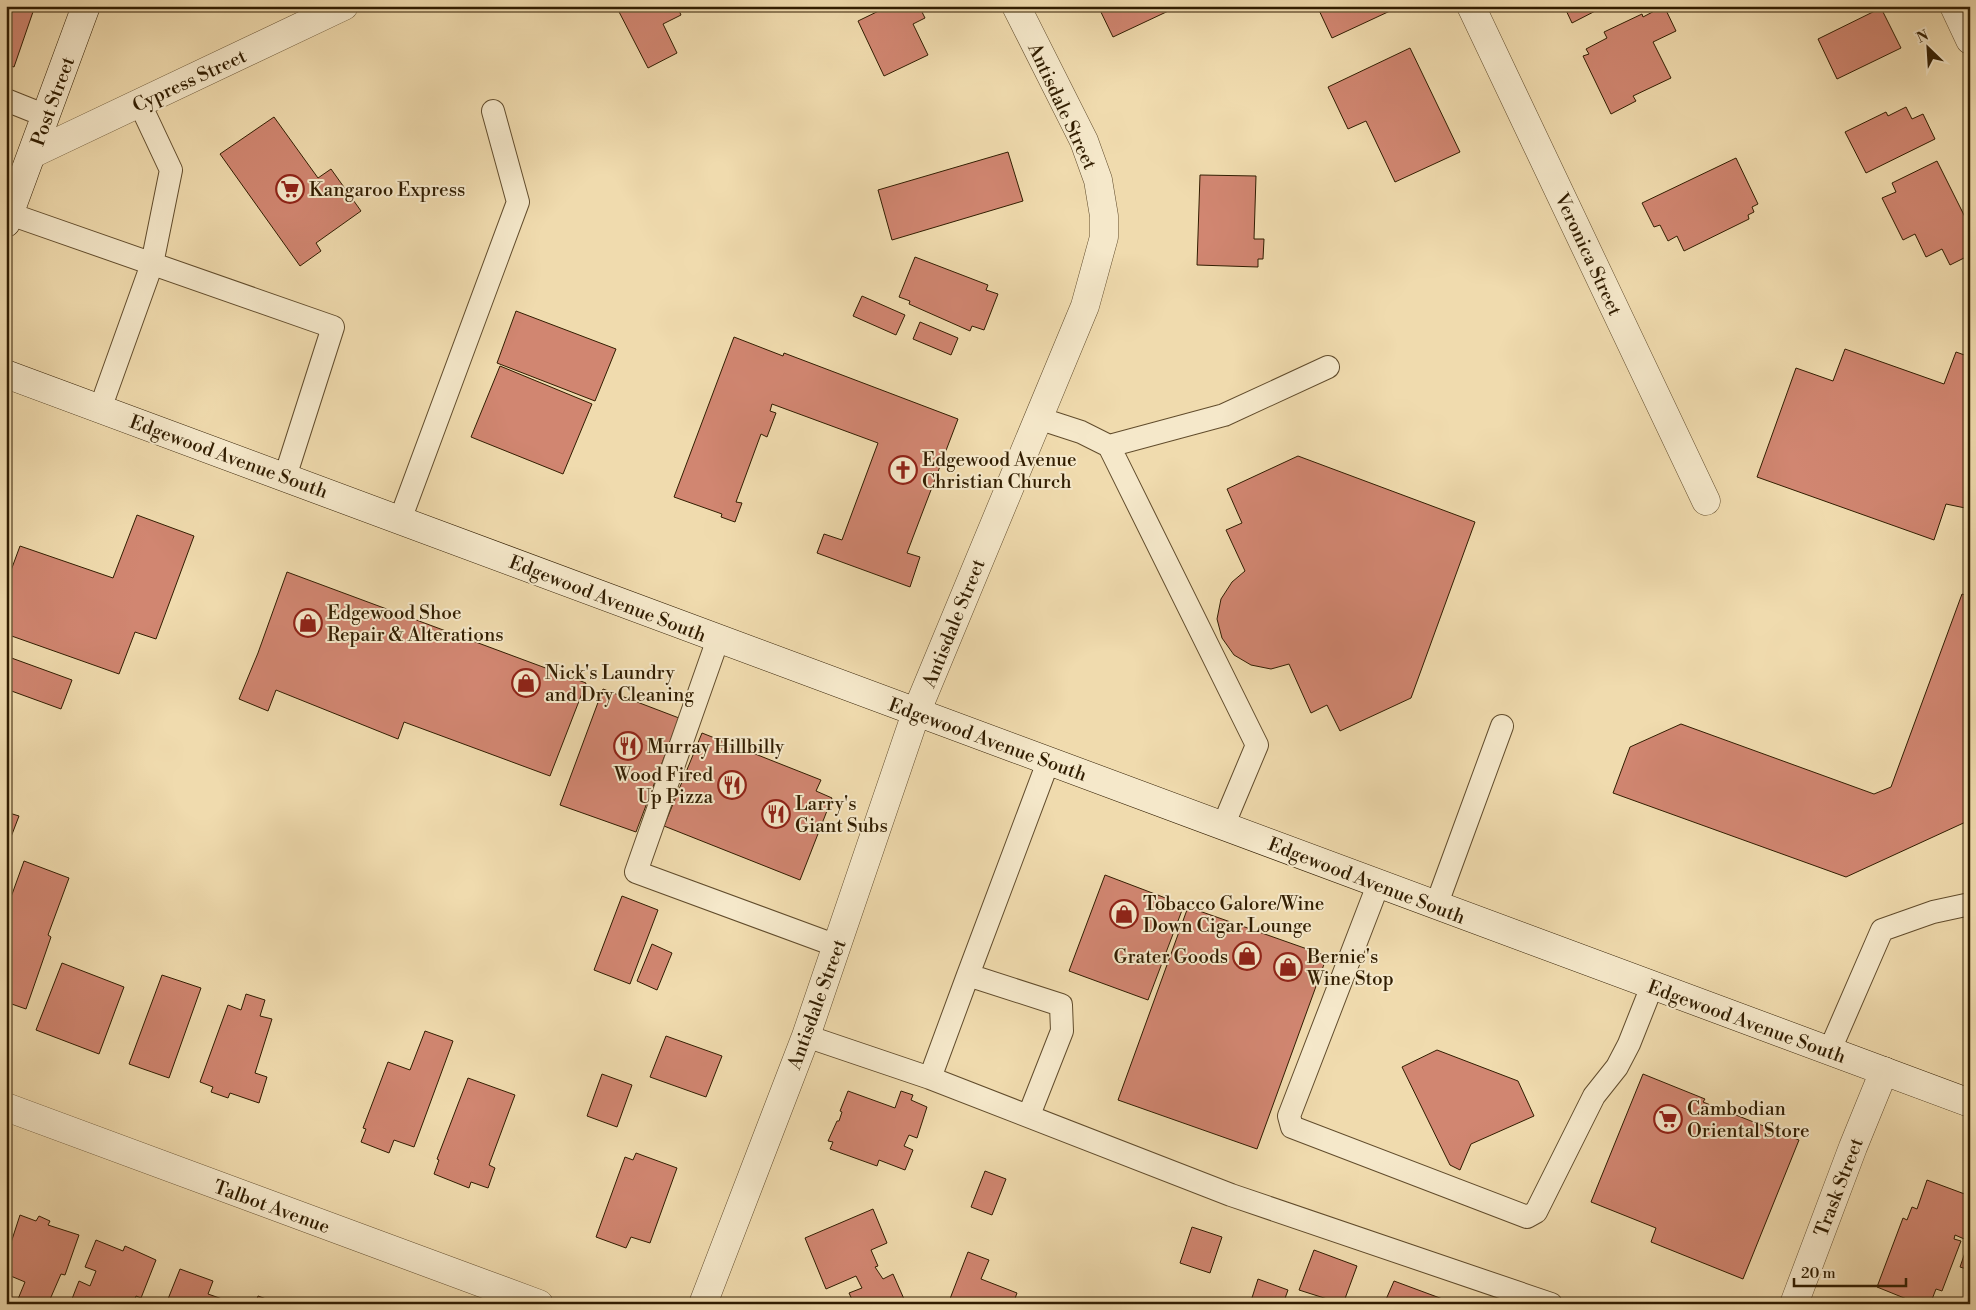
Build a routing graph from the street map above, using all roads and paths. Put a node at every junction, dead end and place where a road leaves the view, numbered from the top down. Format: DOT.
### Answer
graph roads {
  1 [pos="86,6"];
  2 [pos="344,6"];
  3 [pos="1016,6"];
  4 [pos="1472,6"];
  5 [pos="1954,6"];
  6 [pos="1970,40"];
  7 [pos="6,100"];
  8 [pos="140,104"];
  9 [pos="493,111"];
  10 [pos="46,116"];
  11 [pos="32,154"];
  12 [pos="8,219"];
  13 [pos="152,264"];
  14 [pos="1328,367"];
  15 [pos="6,374"];
  16 [pos="100,409"];
  17 [pos="1038,418"];
  18 [pos="1109,446"];
  19 [pos="285,477"];
  20 [pos="1706,501"];
  21 [pos="400,520"];
  22 [pos="718,639"];
  23 [pos="916,713"];
  24 [pos="1502,726"];
  25 [pos="1048,762"];
  26 [pos="1223,826"];
  27 [pos="1378,884"];
  28 [pos="1970,904"];
  29 [pos="1436,906"];
  30 [pos="837,946"];
  31 [pos="968,975"];
  32 [pos="1652,986"];
  33 [pos="806,1036"];
  34 [pos="1829,1052"];
  35 [pos="1884,1071"];
  36 [pos="930,1078"];
  37 [pos="1970,1103"];
  38 [pos="6,1107"];
  39 [pos="1029,1115"];
  40 [pos="539,1304"];
  41 [pos="703,1304"];
  42 [pos="1551,1304"];
  43 [pos="1794,1304"];
  1 -- 10 [label="street, Post Street"];
  2 -- 8 [label="street, Cypress Street"];
  3 -- 17 [label="street, Antisdale Street"];
  4 -- 20 [label="street, Veronica Street"];
  5 -- 6 [label="street"];
  7 -- 10 [label="lane"];
  8 -- 11 [label="street, Cypress Street"];
  8 -- 13 [label="lane"];
  9 -- 21 [label="lane"];
  10 -- 11 [label="street, Post Street"];
  11 -- 12 [label="street, Post Street"];
  12 -- 13 [label="lane"];
  13 -- 16 [label="lane"];
  13 -- 19 [label="lane"];
  14 -- 18 [label="lane"];
  15 -- 16 [label="street, Edgewood Avenue South"];
  16 -- 19 [label="street, Edgewood Avenue South"];
  17 -- 18 [label="lane"];
  17 -- 23 [label="street, Antisdale Street"];
  18 -- 26 [label="lane"];
  19 -- 21 [label="street, Edgewood Avenue South"];
  21 -- 22 [label="street, Edgewood Avenue South"];
  22 -- 23 [label="street, Edgewood Avenue South"];
  22 -- 30 [label="lane"];
  23 -- 25 [label="street, Edgewood Avenue South"];
  23 -- 30 [label="street, Antisdale Street"];
  24 -- 29 [label="lane"];
  25 -- 26 [label="street, Edgewood Avenue South"];
  25 -- 31 [label="lane"];
  26 -- 27 [label="street, Edgewood Avenue South"];
  27 -- 29 [label="street, Edgewood Avenue South"];
  27 -- 32 [label="lane"];
  28 -- 34 [label="lane"];
  29 -- 32 [label="street, Edgewood Avenue South"];
  30 -- 33 [label="street, Antisdale Street"];
  31 -- 36 [label="lane"];
  31 -- 39 [label="lane"];
  32 -- 34 [label="street, Edgewood Avenue South"];
  33 -- 36 [label="lane"];
  33 -- 41 [label="street, Antisdale Street"];
  34 -- 35 [label="street, Edgewood Avenue South"];
  35 -- 37 [label="street, Edgewood Avenue South"];
  35 -- 43 [label="street, Trask Street"];
  36 -- 39 [label="lane"];
  38 -- 40 [label="street, Talbot Avenue"];
  39 -- 42 [label="lane"];
}
